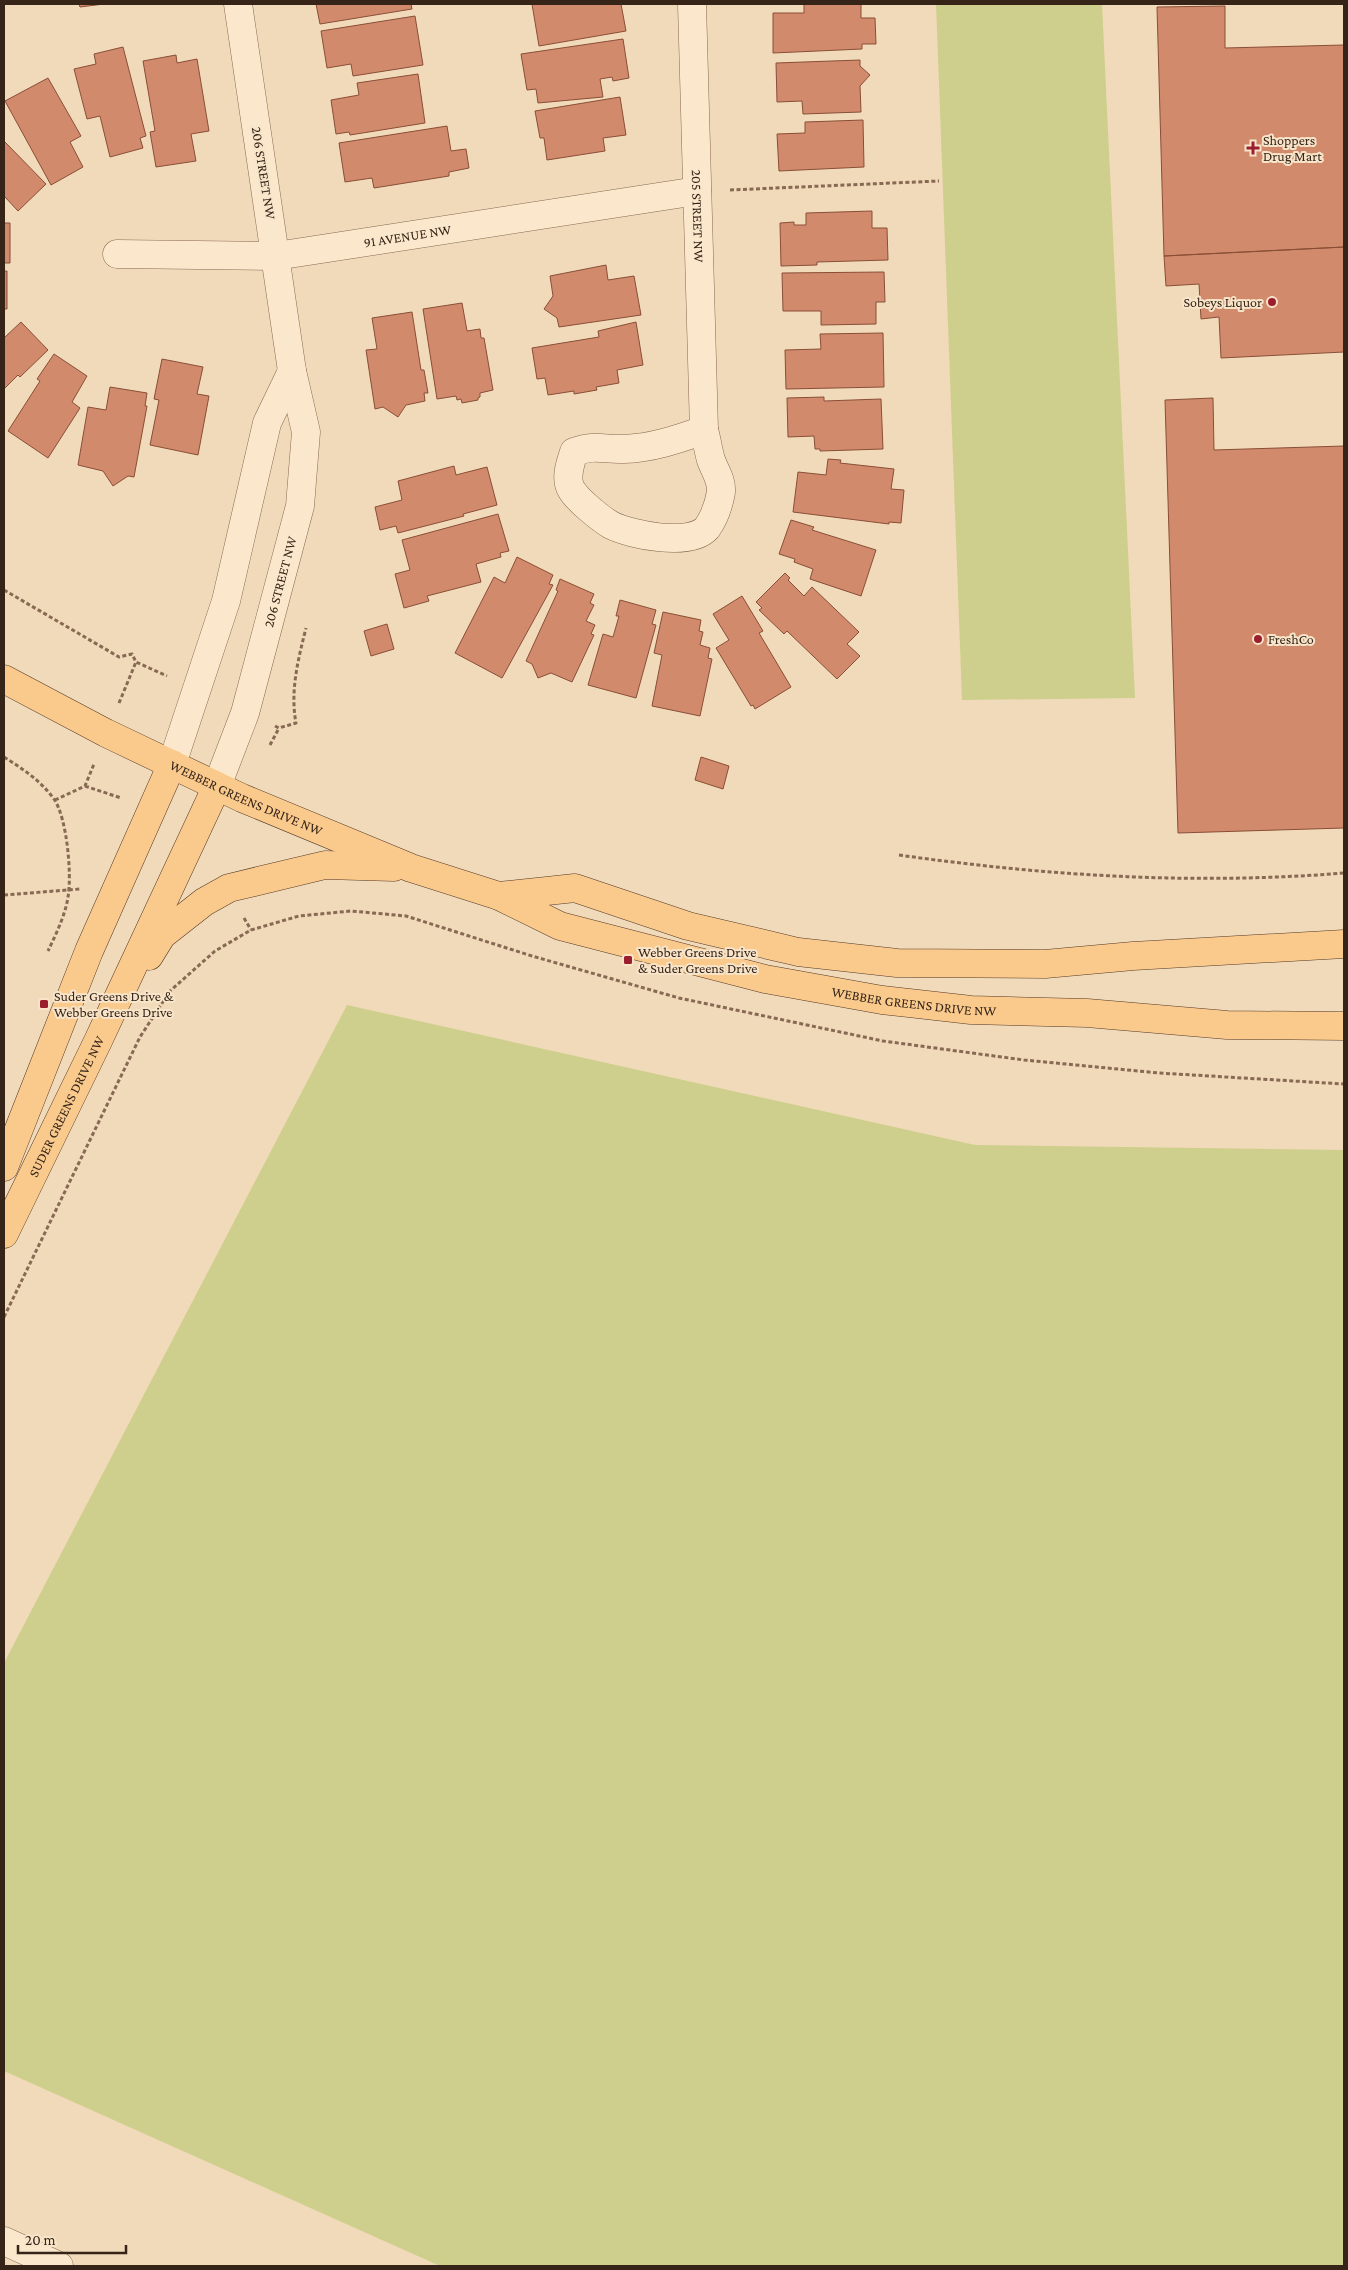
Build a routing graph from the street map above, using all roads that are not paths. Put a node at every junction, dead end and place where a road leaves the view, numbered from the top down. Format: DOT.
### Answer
graph roads {
  1 [pos="238,4"];
  2 [pos="692,4"];
  3 [pos="697,191"];
  4 [pos="117,254"];
  5 [pos="276,256"];
  6 [pos="292,371"];
  7 [pos="704,430"];
  8 [pos="4,679"];
  9 [pos="172,764"];
  10 [pos="218,786"];
  11 [pos="411,868"];
  12 [pos="499,896"];
  13 [pos="1344,944"];
  14 [pos="1344,1026"];
  15 [pos="98,1041"];
  16 [pos="4,1167"];
  17 [pos="4,1234"];
  18 [pos="4,2241"];
  19 [pos="59,2266"];
  1 -- 5 [label="street, 206 STREET NW"];
  2 -- 3 [label="street, 205 STREET NW"];
  3 -- 5 [label="street, 91 AVENUE NW"];
  3 -- 7 [label="street, 205 STREET NW"];
  4 -- 5 [label="street, 91 AVENUE NW"];
  5 -- 6 [label="street, 206 STREET NW"];
  6 -- 9 [label="street"];
  6 -- 10 [label="street, 206 STREET NW"];
  7 -- 7 [label="street, 205 STREET NW"];
  8 -- 9 [label="main road, WEBBER GREENS DRIVE NW"];
  9 -- 10 [label="main road, WEBBER GREENS DRIVE NW"];
  9 -- 16 [label="main road"];
  10 -- 11 [label="main road, WEBBER GREENS DRIVE NW"];
  10 -- 15 [label="main road, SUDER GREENS DRIVE NW"];
  11 -- 12 [label="main road, WEBBER GREENS DRIVE NW"];
  11 -- 15 [label="main road"];
  12 -- 13 [label="main road, WEBBER GREENS DRIVE NW"];
  12 -- 14 [label="main road, WEBBER GREENS DRIVE NW"];
  15 -- 17 [label="main road, SUDER GREENS DRIVE NW"];
  18 -- 19 [label="street"];
}
